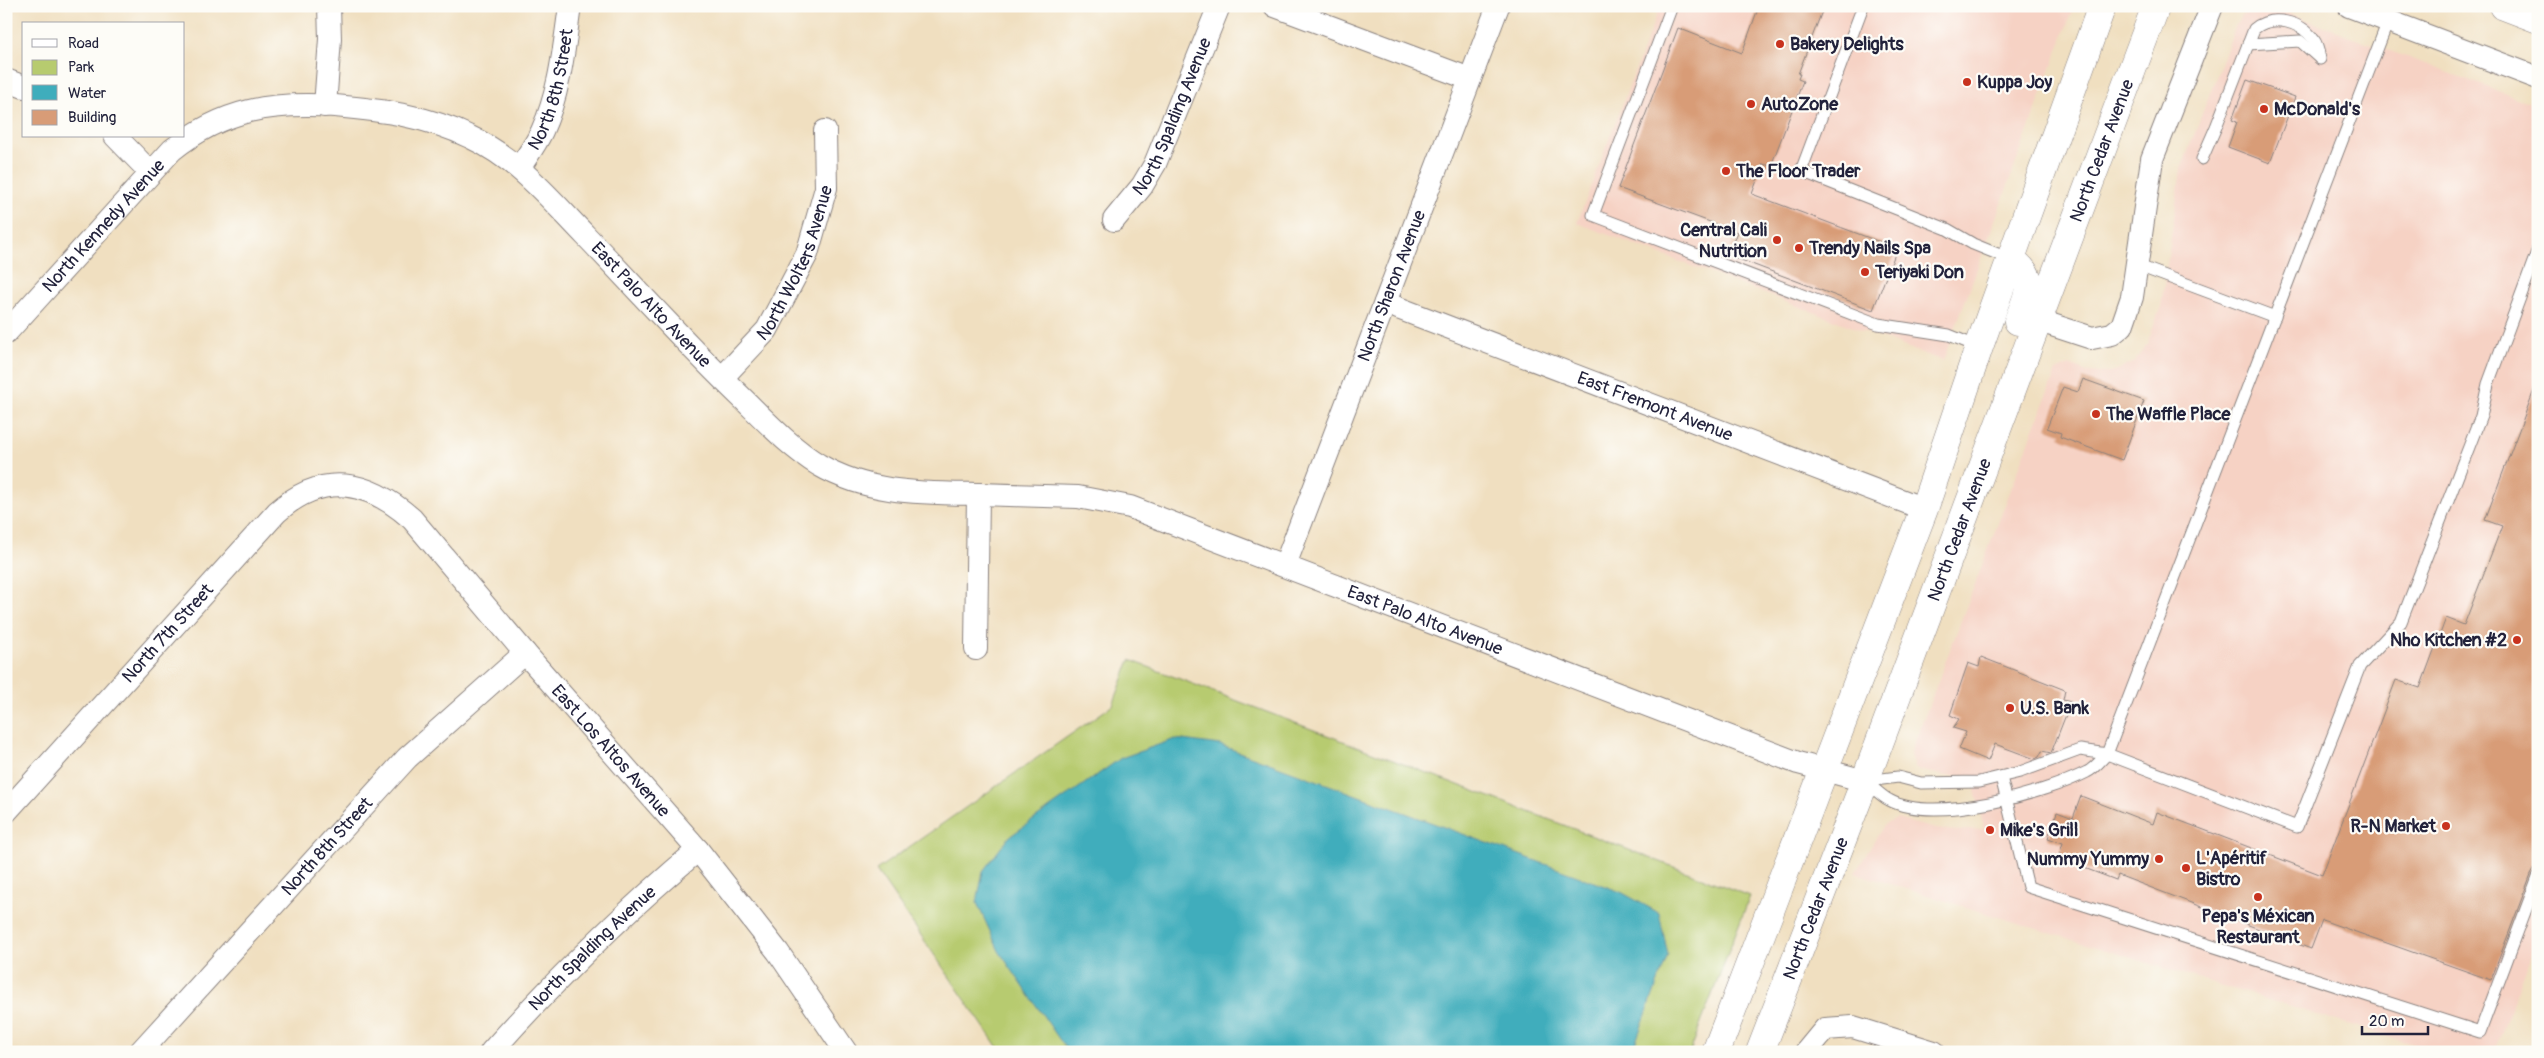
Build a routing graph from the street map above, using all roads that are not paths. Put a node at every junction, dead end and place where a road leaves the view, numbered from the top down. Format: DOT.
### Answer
graph roads {
  1 [pos="329,6"];
  2 [pos="570,6"];
  3 [pos="1219,6"];
  4 [pos="1275,6"];
  5 [pos="1498,6"];
  6 [pos="1672,6"];
  7 [pos="1863,6"];
  8 [pos="2102,6"];
  9 [pos="2156,6"];
  10 [pos="2212,6"];
  11 [pos="2349,6"];
  12 [pos="2504,6"];
  13 [pos="2538,19"];
  14 [pos="2388,21"];
  15 [pos="2248,44"];
  16 [pos="2538,78"];
  17 [pos="1470,79"];
  18 [pos="6,80"];
  19 [pos="22,86"];
  20 [pos="325,106"];
  21 [pos="825,131"];
  22 [pos="117,138"];
  23 [pos="2202,159"];
  24 [pos="520,167"];
  25 [pos="151,173"];
  26 [pos="1114,220"];
  27 [pos="2538,248"];
  28 [pos="2010,259"];
  29 [pos="2136,265"];
  30 [pos="1384,303"];
  31 [pos="2275,317"];
  32 [pos="2037,320"];
  33 [pos="6,333"];
  34 [pos="1979,346"];
  35 [pos="722,378"];
  36 [pos="346,485"];
  37 [pos="978,494"];
  38 [pos="1924,509"];
  39 [pos="1960,529"];
  40 [pos="1284,565"];
  41 [pos="976,649"];
  42 [pos="525,653"];
  43 [pos="2107,754"];
  44 [pos="1825,770"];
  45 [pos="2001,777"];
  46 [pos="1865,781"];
  47 [pos="2006,799"];
  48 [pos="6,812"];
  49 [pos="698,850"];
  50 [pos="2538,877"];
  51 [pos="496,1050"];
  52 [pos="140,1052"];
  53 [pos="846,1052"];
  54 [pos="1716,1052"];
  55 [pos="1760,1052"];
  56 [pos="1806,1052"];
  57 [pos="1934,1052"];
  1 -- 20 [label="street"];
  2 -- 24 [label="street, North 8th Street"];
  3 -- 26 [label="street, North Spalding Avenue"];
  4 -- 17 [label="street"];
  5 -- 17 [label="street, North Sharon Avenue"];
  6 -- 34 [label="lane"];
  7 -- 28 [label="lane"];
  8 -- 28 [label="main road"];
  9 -- 32 [label="main road, North Cedar Avenue"];
  10 -- 29 [label="street"];
  11 -- 14 [label="street"];
  12 -- 13 [label="main road"];
  14 -- 16 [label="street"];
  14 -- 31 [label="lane"];
  15 -- 15 [label="lane"];
  15 -- 23 [label="lane"];
  17 -- 30 [label="street, North Sharon Avenue"];
  18 -- 19 [label="street"];
  20 -- 24 [label="street, East Palo Alto Avenue"];
  20 -- 25 [label="street, North Kennedy Avenue"];
  21 -- 35 [label="street, North Wolters Avenue"];
  22 -- 25 [label="street"];
  24 -- 35 [label="street, East Palo Alto Avenue"];
  25 -- 33 [label="street, North Kennedy Avenue"];
  27 -- 43 [label="lane"];
  28 -- 34 [label="main road"];
  28 -- 39 [label="main road"];
  29 -- 31 [label="lane"];
  29 -- 32 [label="street"];
  30 -- 38 [label="street, East Fremont Avenue"];
  30 -- 40 [label="street, North Sharon Avenue"];
  31 -- 43 [label="lane"];
  32 -- 39 [label="main road, North Cedar Avenue"];
  34 -- 38 [label="main road"];
  35 -- 37 [label="street, East Palo Alto Avenue"];
  36 -- 42 [label="street, East Los Altos Avenue"];
  36 -- 48 [label="street, North 7th Street"];
  37 -- 40 [label="street, East Palo Alto Avenue"];
  37 -- 41 [label="street"];
  38 -- 44 [label="main road"];
  39 -- 46 [label="main road, North Cedar Avenue"];
  40 -- 44 [label="street, East Palo Alto Avenue"];
  42 -- 49 [label="street, East Los Altos Avenue"];
  42 -- 52 [label="street, North 8th Street"];
  43 -- 45 [label="lane"];
  43 -- 47 [label="lane"];
  44 -- 46 [label="street, East Palo Alto Avenue"];
  44 -- 54 [label="main road"];
  45 -- 46 [label="lane"];
  45 -- 47 [label="lane"];
  46 -- 47 [label="lane"];
  46 -- 55 [label="main road, North Cedar Avenue"];
  47 -- 50 [label="lane"];
  49 -- 51 [label="street, North Spalding Avenue"];
  49 -- 53 [label="street, East Los Altos Avenue"];
  56 -- 57 [label="street"];
}
